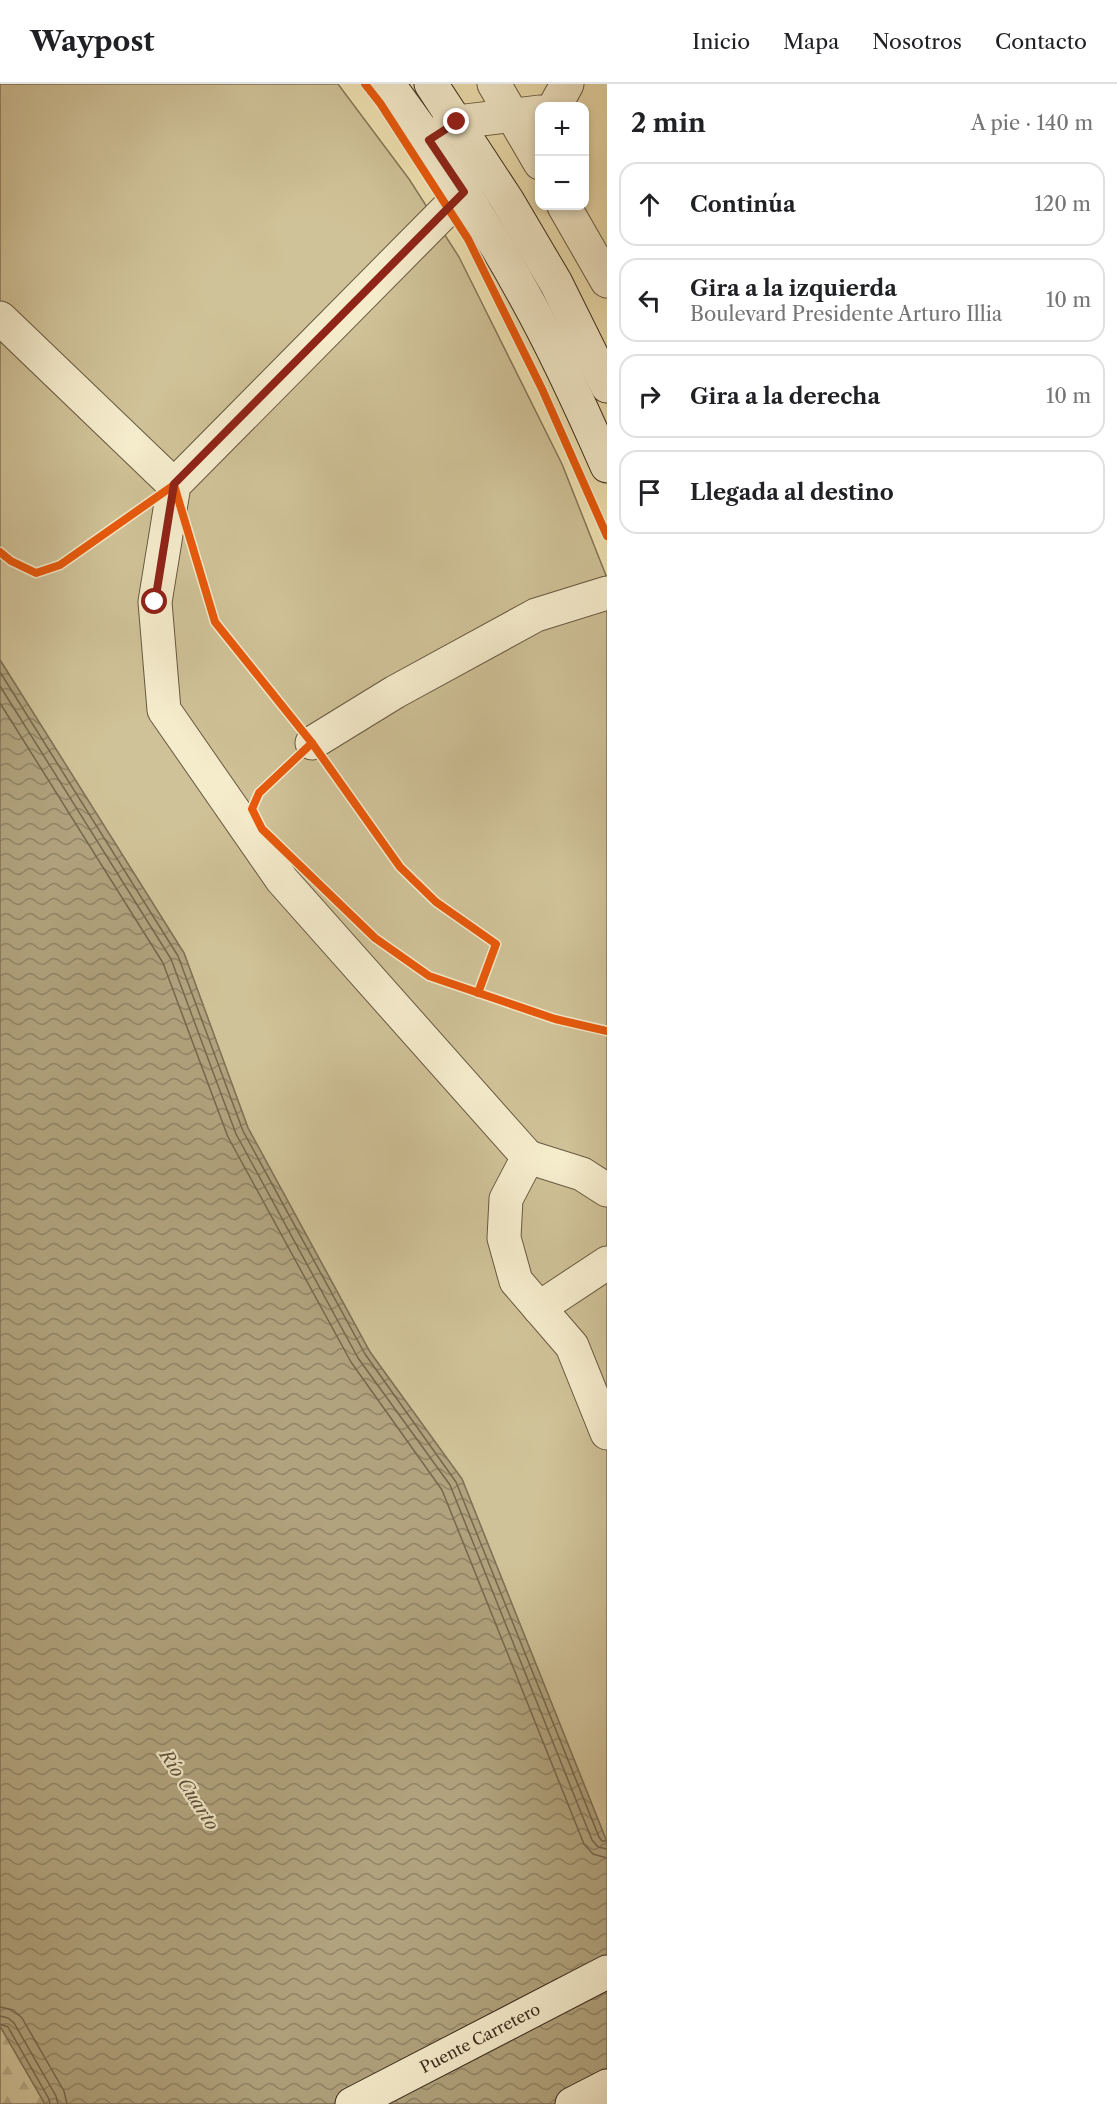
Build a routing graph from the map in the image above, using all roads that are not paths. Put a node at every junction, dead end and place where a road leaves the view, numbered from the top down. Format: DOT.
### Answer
graph roads {
  1 [pos="388,84"];
  2 [pos="431,84"];
  3 [pos="494,84"];
  4 [pos="567,84"];
  5 [pos="557,102"];
  6 [pos="525,113"];
  7 [pos="457,122"];
  8 [pos="429,140"];
  9 [pos="538,156"];
  10 [pos="464,192"];
  11 [pos="566,210"];
  12 [pos="607,281"];
  13 [pos="0,318"];
  14 [pos="607,386"];
  15 [pos="607,466"];
  16 [pos="174,484"];
  17 [pos="607,593"];
  18 [pos="312,743"];
  19 [pos="528,1157"];
  20 [pos="607,1190"];
  21 [pos="607,1263"];
  22 [pos="540,1308"];
  23 [pos="607,1433"];
  24 [pos="607,1972"];
  25 [pos="607,2086"];
  26 [pos="352,2104"];
  27 [pos="572,2104"];
  1 -- 8 [label="street"];
  2 -- 7 [label="street"];
  3 -- 6 [label="street"];
  4 -- 5 [label="street"];
  6 -- 7 [label="street"];
  6 -- 9 [label="street"];
  7 -- 8 [label="street"];
  7 -- 14 [label="street"];
  8 -- 10 [label="street"];
  10 -- 15 [label="street"];
  10 -- 16 [label="street"];
  11 -- 12 [label="street"];
  13 -- 16 [label="street"];
  16 -- 19 [label="street"];
  17 -- 18 [label="street"];
  19 -- 20 [label="street"];
  19 -- 22 [label="street"];
  21 -- 22 [label="street"];
  22 -- 23 [label="street"];
  24 -- 26 [label="street, Puente Carretero"];
  25 -- 27 [label="street"];
}
